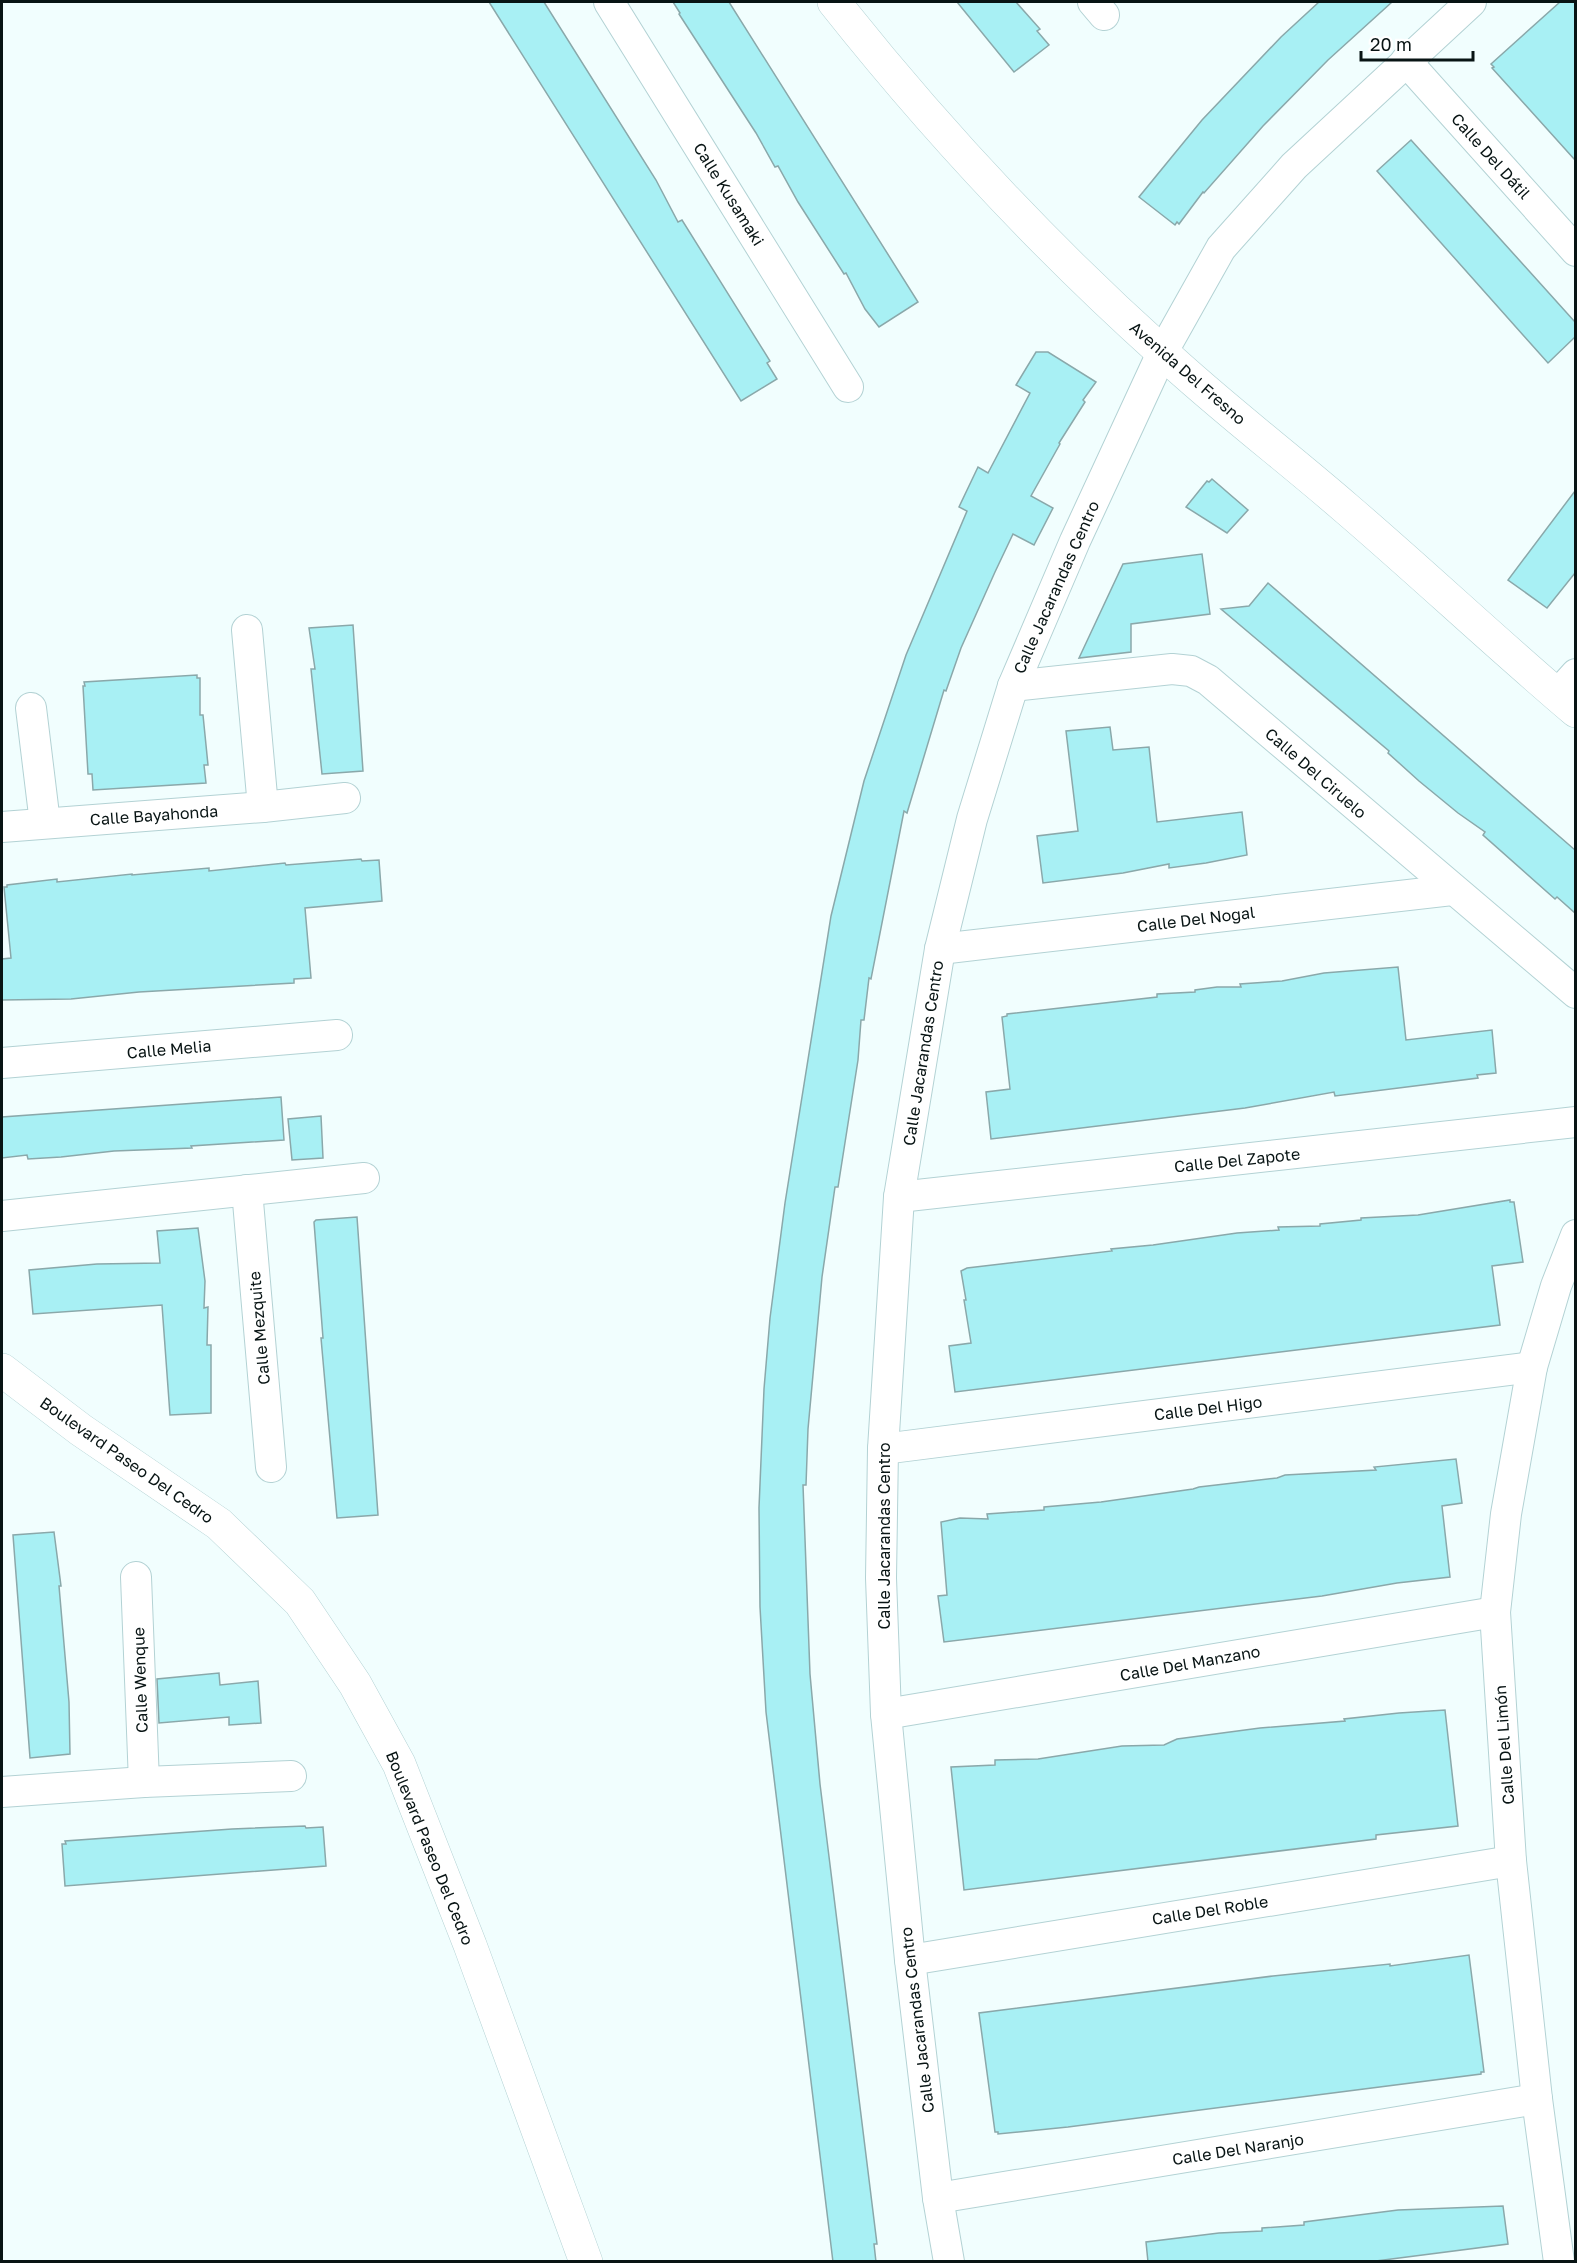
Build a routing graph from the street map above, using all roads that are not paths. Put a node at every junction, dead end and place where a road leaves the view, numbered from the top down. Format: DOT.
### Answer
graph roads {
  1 [pos="609,2"];
  2 [pos="834,2"];
  3 [pos="1472,2"];
  4 [pos="1406,61"];
  5 [pos="1575,251"];
  6 [pos="1162,353"];
  7 [pos="848,387"];
  8 [pos="247,630"];
  9 [pos="1013,686"];
  10 [pos="1569,694"];
  11 [pos="31,708"];
  12 [pos="345,798"];
  13 [pos="263,807"];
  14 [pos="45,823"];
  15 [pos="2,827"];
  16 [pos="1452,890"];
  17 [pos="940,949"];
  18 [pos="1575,993"];
  19 [pos="337,1035"];
  20 [pos="2,1063"];
  21 [pos="1575,1122"];
  22 [pos="364,1178"];
  23 [pos="247,1190"];
  24 [pos="899,1197"];
  25 [pos="2,1216"];
  26 [pos="1575,1235"];
  27 [pos="1532,1367"];
  28 [pos="2,1370"];
  29 [pos="883,1449"];
  30 [pos="271,1467"];
  31 [pos="136,1577"];
  32 [pos="1495,1612"];
  33 [pos="886,1714"];
  34 [pos="291,1776"];
  35 [pos="144,1782"];
  36 [pos="2,1792"];
  37 [pos="1511,1861"];
  38 [pos="910,1960"];
  39 [pos="1537,2099"];
  40 [pos="938,2198"];
  41 [pos="586,2262"];
  42 [pos="949,2262"];
  43 [pos="1559,2262"];
  1 -- 7 [label="street, Calle Kusamaki"];
  2 -- 6 [label="street, Avenida Del Fresno"];
  3 -- 4 [label="street, Calle Jacarandas Centro"];
  4 -- 5 [label="street, Calle Del Dátil"];
  4 -- 6 [label="street, Calle Jacarandas Centro"];
  6 -- 9 [label="street, Calle Jacarandas Centro"];
  6 -- 10 [label="street, Avenida Del Fresno"];
  8 -- 13 [label="street"];
  9 -- 16 [label="street, Calle Del Ciruelo"];
  9 -- 17 [label="street, Calle Jacarandas Centro"];
  11 -- 14 [label="street"];
  12 -- 13 [label="street, Calle Bayahonda"];
  13 -- 14 [label="street, Calle Bayahonda"];
  14 -- 15 [label="street, Calle Bayahonda"];
  16 -- 17 [label="street, Calle Del Nogal"];
  16 -- 18 [label="street, Calle Del Ciruelo"];
  17 -- 24 [label="street, Calle Jacarandas Centro"];
  19 -- 20 [label="street, Calle Melia"];
  21 -- 24 [label="street, Calle Del Zapote"];
  22 -- 23 [label="street"];
  23 -- 25 [label="street"];
  23 -- 30 [label="street, Calle Mezquite"];
  24 -- 29 [label="street, Calle Jacarandas Centro"];
  26 -- 27 [label="street, Calle Del Limón"];
  27 -- 29 [label="street, Calle Del Higo"];
  27 -- 32 [label="street, Calle Del Limón"];
  28 -- 41 [label="street, Boulevard Paseo Del Cedro"];
  29 -- 33 [label="street, Calle Jacarandas Centro"];
  31 -- 35 [label="street, Calle Wenque"];
  32 -- 33 [label="street, Calle Del Manzano"];
  32 -- 37 [label="street, Calle Del Limón"];
  33 -- 38 [label="street, Calle Jacarandas Centro"];
  34 -- 35 [label="street"];
  35 -- 36 [label="street"];
  37 -- 38 [label="street, Calle Del Roble"];
  37 -- 39 [label="street, Calle Del Limón"];
  38 -- 40 [label="street, Calle Jacarandas Centro"];
  39 -- 40 [label="street, Calle Del Naranjo"];
  39 -- 43 [label="street, Calle Del Limón"];
  40 -- 42 [label="street, Calle Jacarandas Centro"];
}
